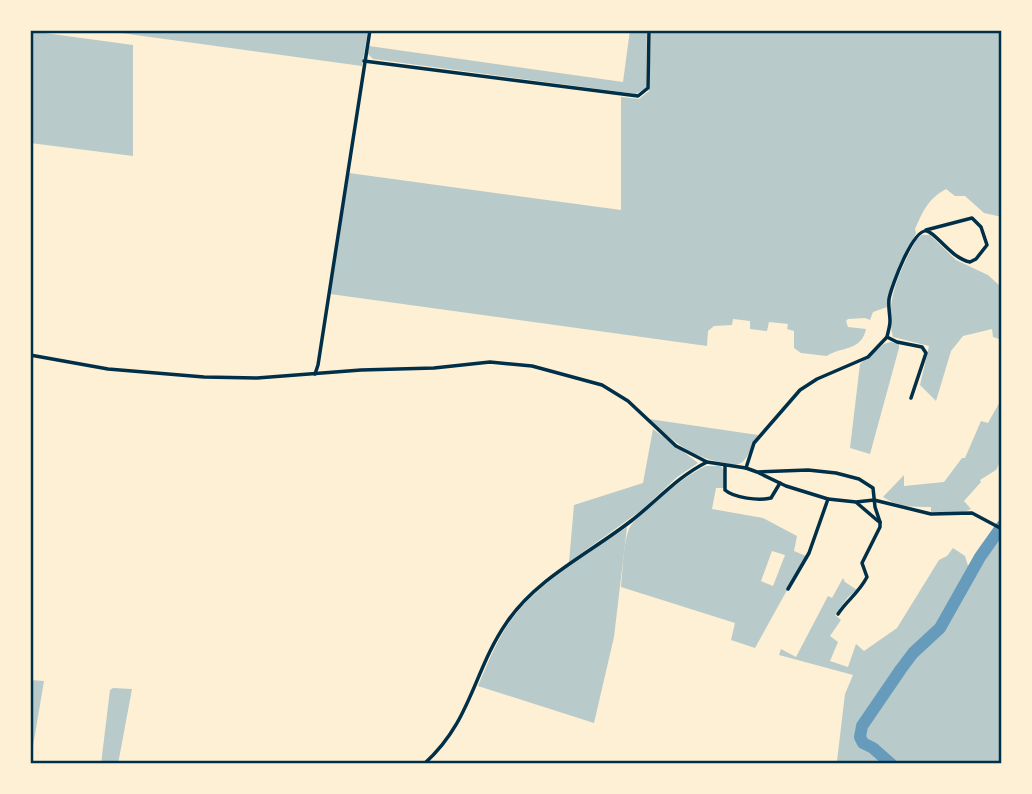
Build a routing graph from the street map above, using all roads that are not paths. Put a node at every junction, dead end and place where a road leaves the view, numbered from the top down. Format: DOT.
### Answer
graph roads {
  1 [pos="370,30"];
  2 [pos="649,30"];
  3 [pos="364,61"];
  4 [pos="926,230"];
  5 [pos="887,337"];
  6 [pos="30,355"];
  7 [pos="315,374"];
  8 [pos="911,398"];
  9 [pos="707,462"];
  10 [pos="726,466"];
  11 [pos="746,468"];
  12 [pos="757,472"];
  13 [pos="780,483"];
  14 [pos="828,499"];
  15 [pos="874,500"];
  16 [pos="856,502"];
  17 [pos="880,522"];
  18 [pos="1002,529"];
  19 [pos="788,589"];
  20 [pos="838,614"];
  21 [pos="424,764"];
  1 -- 3 [label="street"];
  2 -- 3 [label="street"];
  3 -- 7 [label="street"];
  4 -- 4 [label="street"];
  4 -- 5 [label="street"];
  5 -- 8 [label="street"];
  5 -- 11 [label="street"];
  6 -- 7 [label="street"];
  7 -- 9 [label="street"];
  9 -- 10 [label="street"];
  9 -- 21 [label="street"];
  10 -- 11 [label="street"];
  10 -- 13 [label="street"];
  11 -- 12 [label="street"];
  12 -- 13 [label="street"];
  12 -- 15 [label="street"];
  13 -- 14 [label="street"];
  14 -- 16 [label="street"];
  14 -- 19 [label="street"];
  15 -- 16 [label="street"];
  15 -- 17 [label="street"];
  15 -- 18 [label="street"];
  16 -- 17 [label="street"];
  17 -- 20 [label="street"];
}
